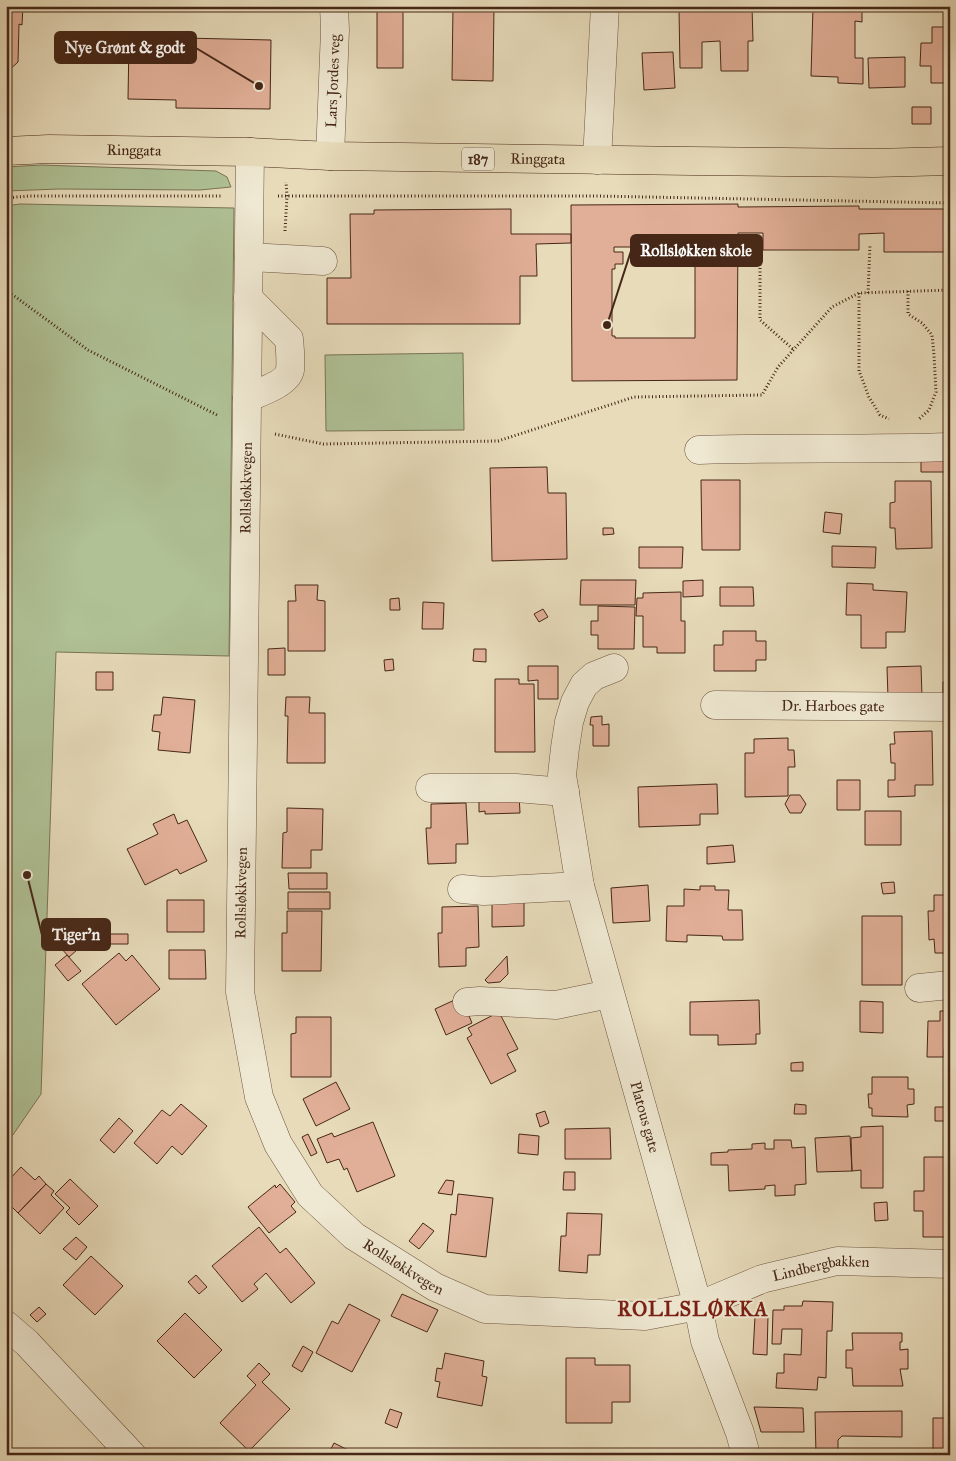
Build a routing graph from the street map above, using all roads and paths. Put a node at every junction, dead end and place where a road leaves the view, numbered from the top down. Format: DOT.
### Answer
graph roads {
  1 [pos="334,6"];
  2 [pos="605,6"];
  3 [pos="6,151"];
  4 [pos="250,152"];
  5 [pos="330,156"];
  6 [pos="597,160"];
  7 [pos="950,161"];
  8 [pos="286,180"];
  9 [pos="250,196"];
  10 [pos="287,196"];
  11 [pos="6,198"];
  12 [pos="950,203"];
  13 [pos="870,245"];
  14 [pos="760,254"];
  15 [pos="249,257"];
  16 [pos="284,259"];
  17 [pos="323,261"];
  18 [pos="6,290"];
  19 [pos="950,290"];
  20 [pos="908,291"];
  21 [pos="859,293"];
  22 [pos="868,293"];
  23 [pos="248,298"];
  24 [pos="794,350"];
  25 [pos="247,409"];
  26 [pos="916,421"];
  27 [pos="896,422"];
  28 [pos="950,447"];
  29 [pos="699,450"];
  30 [pos="614,668"];
  31 [pos="715,705"];
  32 [pos="950,708"];
  33 [pos="564,783"];
  34 [pos="430,788"];
  35 [pos="580,886"];
  36 [pos="462,890"];
  37 [pos="950,985"];
  38 [pos="919,988"];
  39 [pos="609,994"];
  40 [pos="468,1002"];
  41 [pos="950,1264"];
  42 [pos="698,1306"];
  43 [pos="6,1325"];
  44 [pos="132,1455"];
  45 [pos="746,1455"];
  1 -- 5 [label="street, Lars Jordes veg"];
  2 -- 6 [label="street"];
  3 -- 4 [label="main road, Ringgata / 187"];
  4 -- 5 [label="main road, Ringgata / 187"];
  4 -- 9 [label="street, Rollsløkkvegen"];
  5 -- 6 [label="main road, Ringgata / 187"];
  6 -- 7 [label="main road, Ringgata / 187"];
  8 -- 10 [label="path"];
  9 -- 10 [label="path"];
  9 -- 11 [label="path"];
  9 -- 15 [label="street, Rollsløkkvegen"];
  10 -- 12 [label="path"];
  10 -- 16 [label="path"];
  13 -- 22 [label="path"];
  14 -- 24 [label="path"];
  15 -- 16 [label="street"];
  15 -- 23 [label="street, Rollsløkkvegen"];
  16 -- 17 [label="street"];
  18 -- 25 [label="path"];
  19 -- 20 [label="path"];
  20 -- 22 [label="path"];
  20 -- 26 [label="path"];
  21 -- 22 [label="path"];
  21 -- 24 [label="path"];
  21 -- 27 [label="path"];
  23 -- 25 [label="street, Rollsløkkvegen"];
  23 -- 25 [label="street"];
  24 -- 25 [label="path"];
  25 -- 42 [label="street, Rollsløkkvegen"];
  28 -- 29 [label="street"];
  30 -- 33 [label="street"];
  31 -- 32 [label="street, Dr. Harboes gate"];
  33 -- 34 [label="street"];
  33 -- 35 [label="street, Platous gate"];
  35 -- 36 [label="street"];
  35 -- 39 [label="street, Platous gate"];
  37 -- 38 [label="street"];
  39 -- 40 [label="street"];
  39 -- 42 [label="street, Platous gate"];
  41 -- 42 [label="street, Lindbergbakken"];
  42 -- 45 [label="street, Platous gate"];
  43 -- 44 [label="street"];
}
